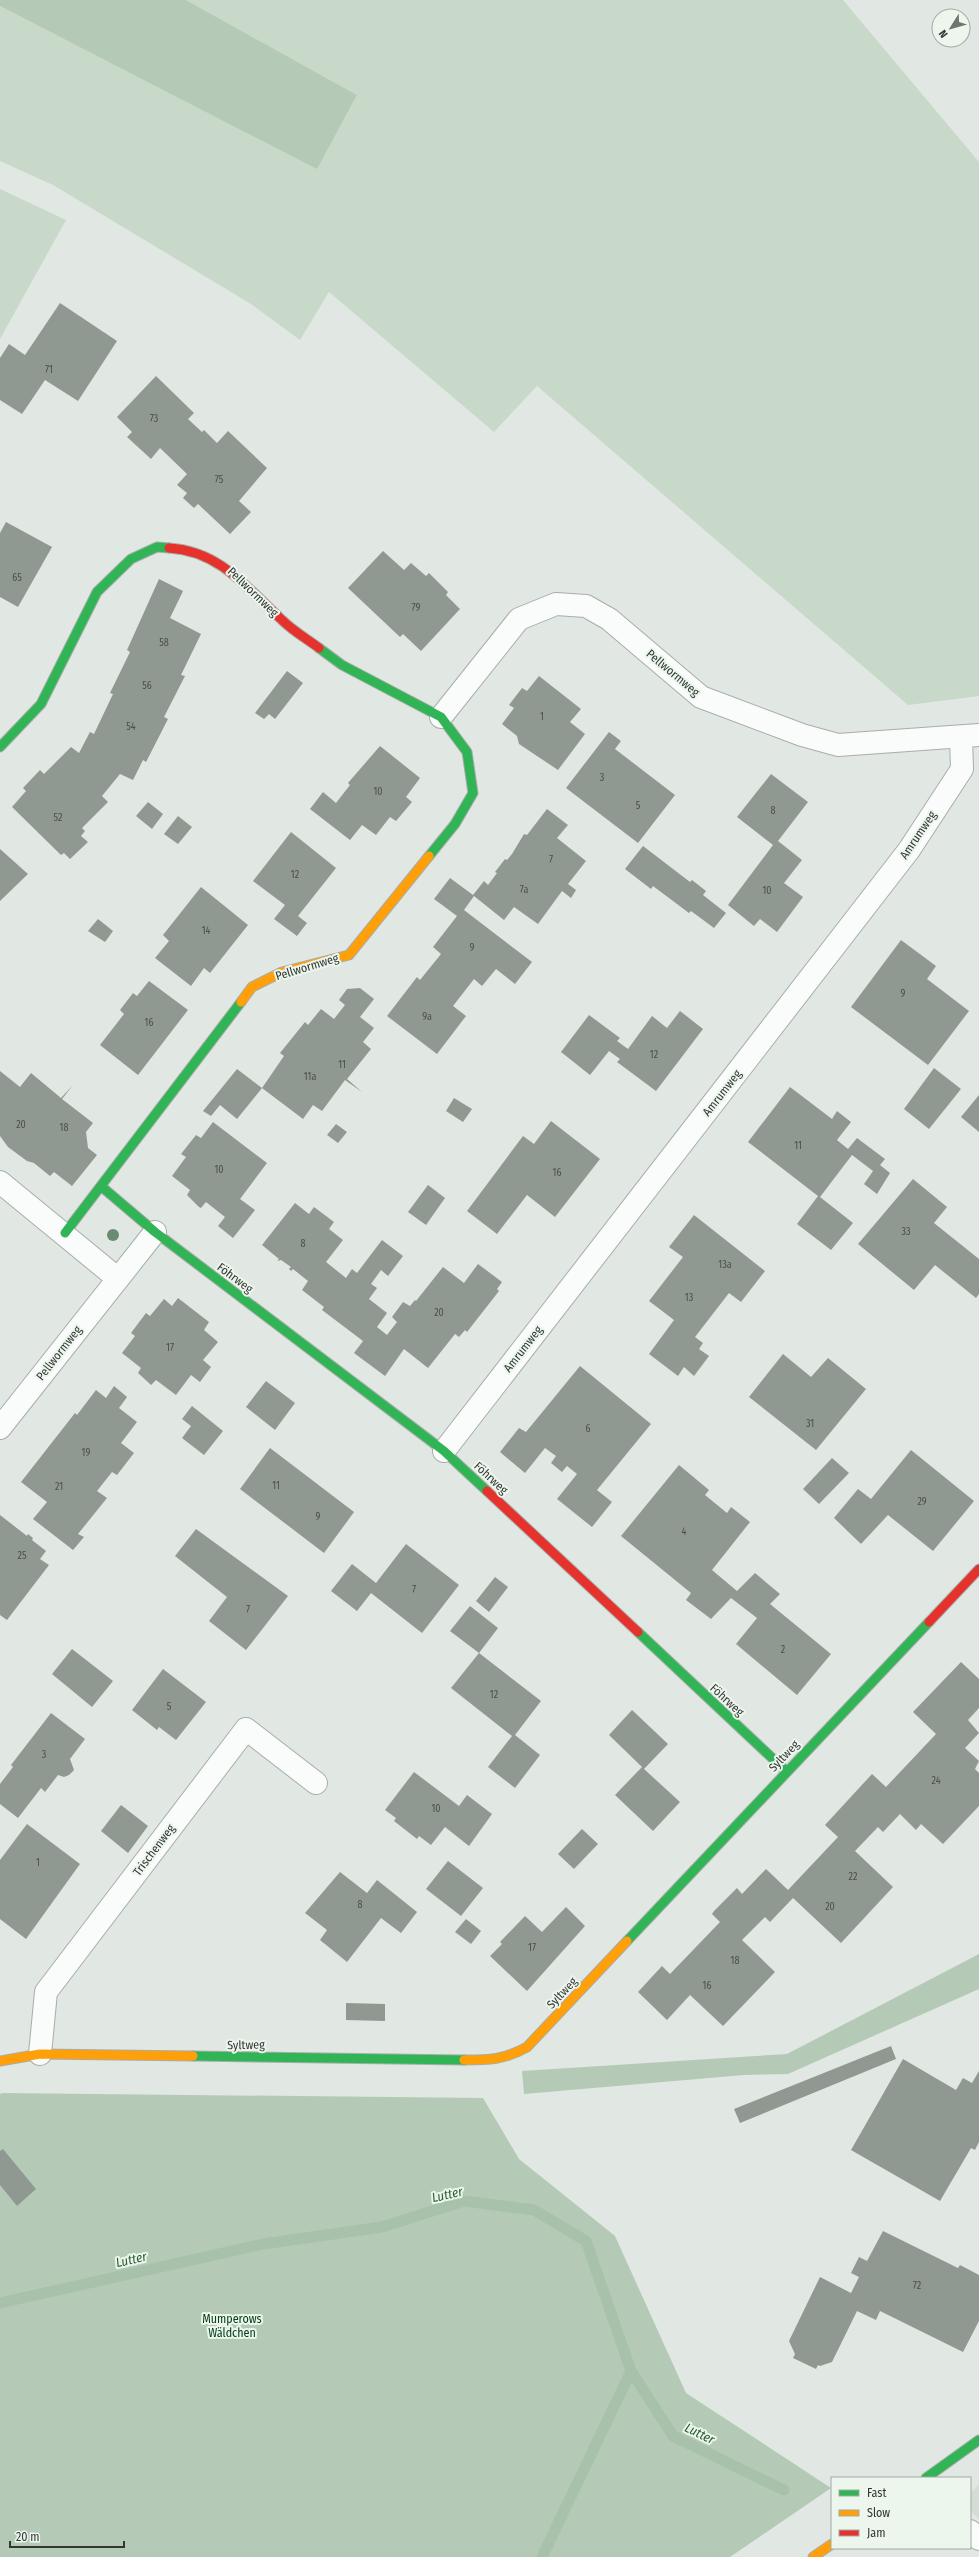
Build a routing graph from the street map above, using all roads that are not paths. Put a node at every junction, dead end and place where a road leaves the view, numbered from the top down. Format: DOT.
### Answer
graph roads {
  1 [pos="441,718"];
  2 [pos="970,736"];
  3 [pos="0,746"];
  4 [pos="0,1182"];
  5 [pos="102,1187"];
  6 [pos="155,1232"];
  7 [pos="65,1233"];
  8 [pos="117,1278"];
  9 [pos="0,1428"];
  10 [pos="444,1451"];
  11 [pos="979,1569"];
  12 [pos="786,1771"];
  13 [pos="316,1783"];
  14 [pos="40,2054"];
  15 [pos="0,2061"];
  16 [pos="979,2440"];
  17 [pos="927,2477"];
  18 [pos="971,2532"];
  19 [pos="979,2539"];
  20 [pos="831,2545"];
  21 [pos="813,2557"];
  1 -- 2 [label="street, Pellwormweg"];
  1 -- 3 [label="street, Pellwormweg"];
  1 -- 5 [label="street, Pellwormweg"];
  2 -- 10 [label="street, Amrumweg"];
  4 -- 7 [label="street"];
  5 -- 6 [label="street"];
  5 -- 7 [label="street, Pellwormweg"];
  6 -- 8 [label="street, Pellwormweg"];
  6 -- 10 [label="street, Föhrweg"];
  7 -- 8 [label="street"];
  8 -- 9 [label="street, Pellwormweg"];
  10 -- 12 [label="street, Föhrweg"];
  11 -- 12 [label="street, Syltweg"];
  12 -- 14 [label="street, Syltweg"];
  13 -- 14 [label="street, Trischenweg"];
  14 -- 15 [label="street, Syltweg"];
  16 -- 17 [label="street"];
  18 -- 19 [label="street"];
  20 -- 21 [label="street"];
}
